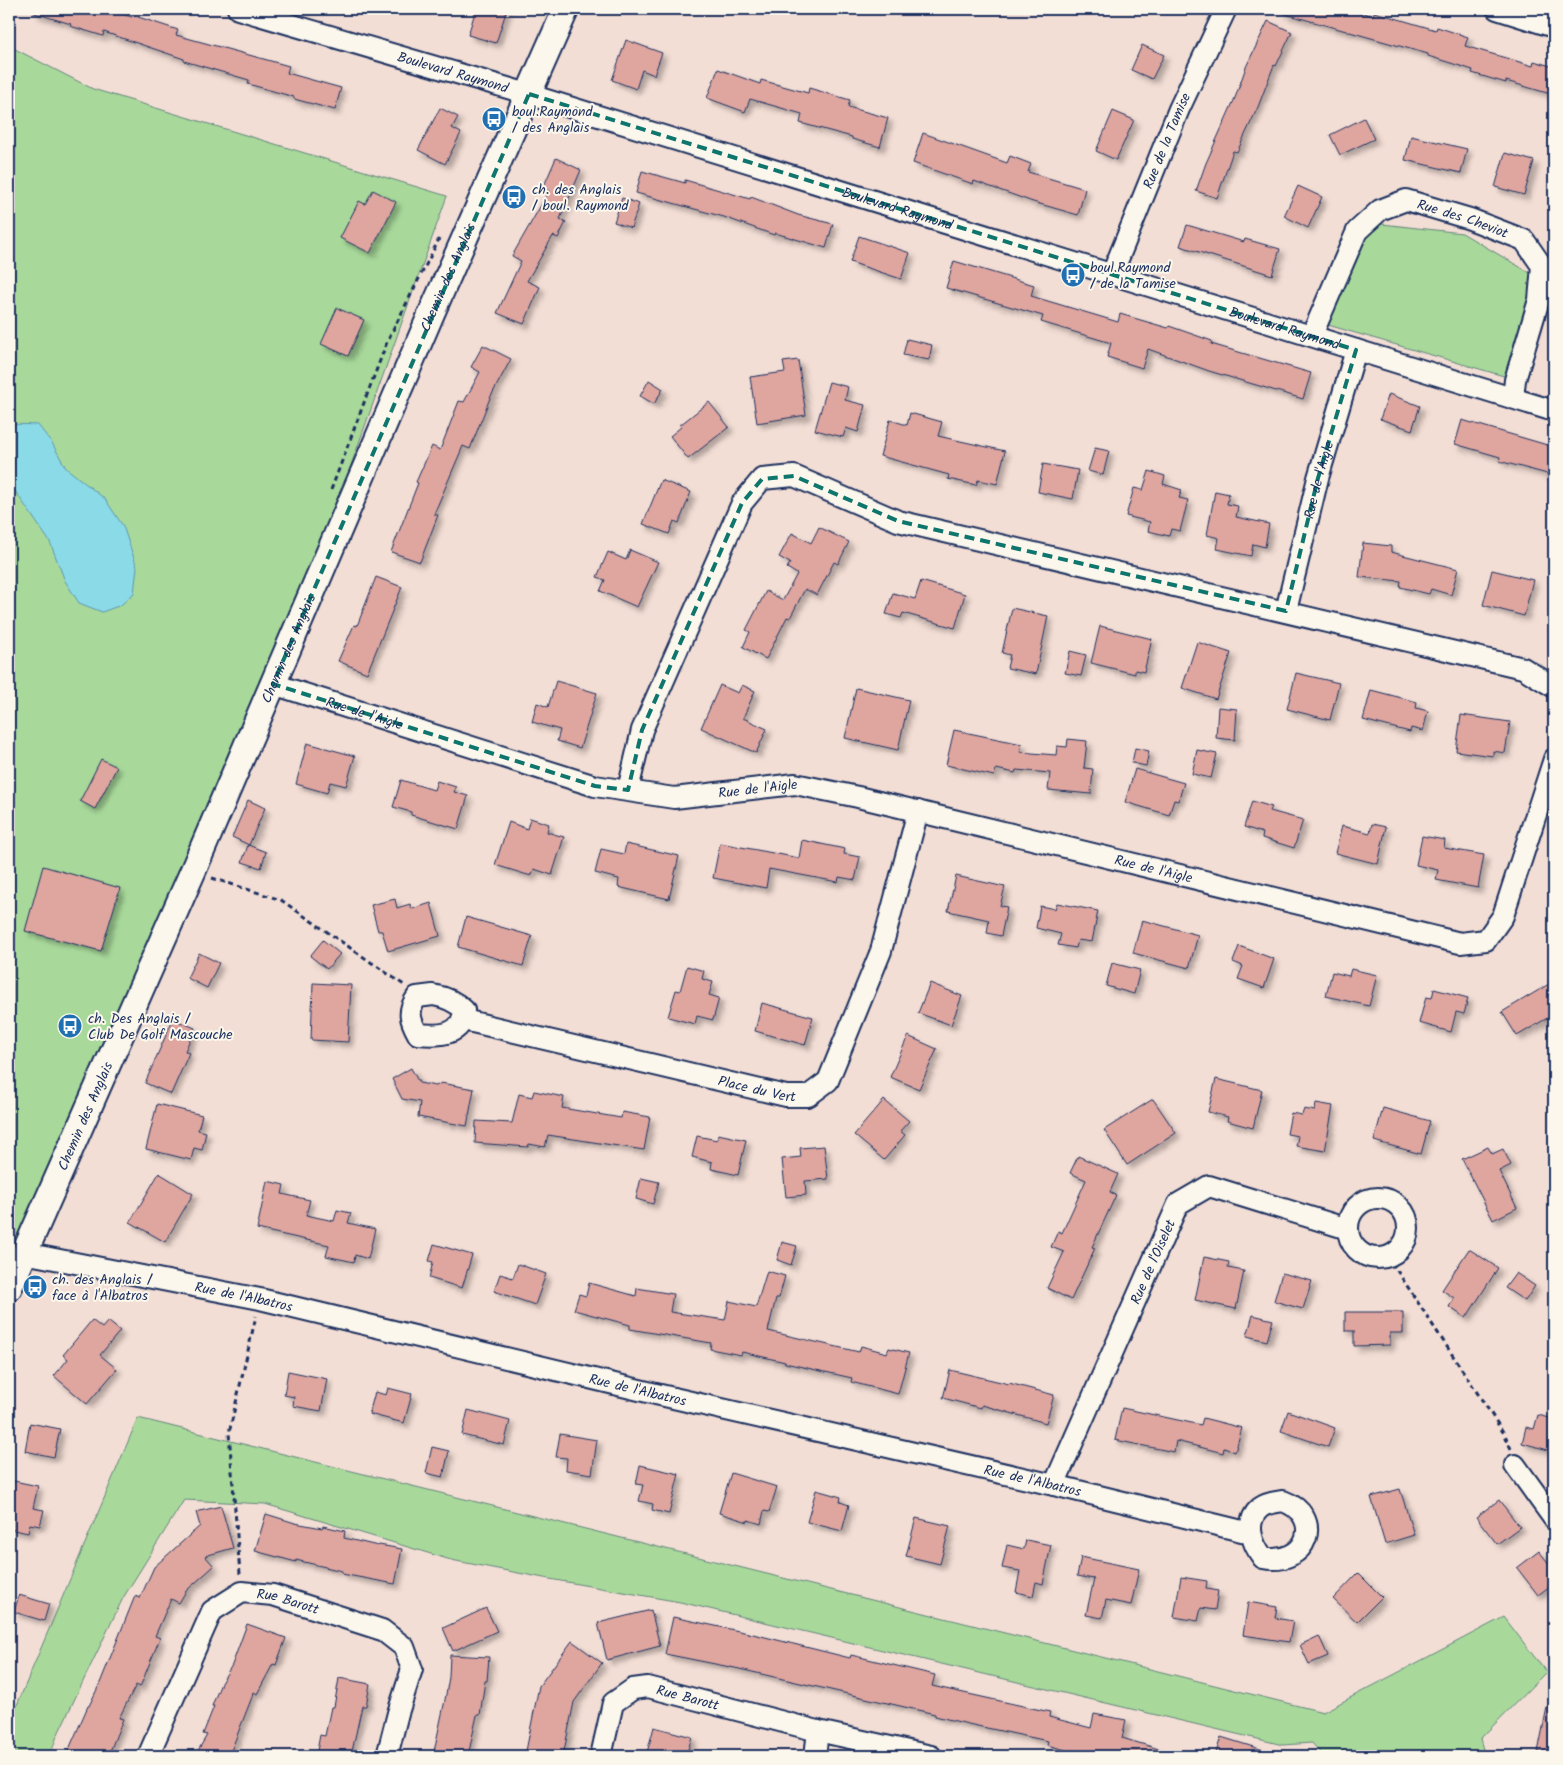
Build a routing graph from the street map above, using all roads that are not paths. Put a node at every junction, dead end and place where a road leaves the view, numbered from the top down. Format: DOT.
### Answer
graph roads {
  1 [pos="238,9"];
  2 [pos="566,9"];
  3 [pos="1226,9"];
  4 [pos="1497,9"];
  5 [pos="1554,27"];
  6 [pos="529,94"];
  7 [pos="1112,274"];
  8 [pos="1312,335"];
  9 [pos="1356,350"];
  10 [pos="1513,398"];
  11 [pos="1554,410"];
  12 [pos="1286,611"];
  13 [pos="273,684"];
  14 [pos="1554,688"];
  15 [pos="1554,759"];
  16 [pos="628,790"];
  17 [pos="918,811"];
  18 [pos="464,1020"];
  19 [pos="1348,1229"];
  20 [pos="24,1254"];
  21 [pos="9,1288"];
  22 [pos="1515,1465"];
  23 [pos="1054,1485"];
  24 [pos="1554,1519"];
  25 [pos="1250,1533"];
  26 [pos="818,1731"];
  27 [pos="148,1756"];
  28 [pos="387,1756"];
  29 [pos="600,1756"];
  30 [pos="815,1756"];
  31 [pos="931,1756"];
  1 -- 6 [label="street, Boulevard Raymond"];
  2 -- 6 [label="street, Chemin des Anglais"];
  3 -- 7 [label="street, Rue de la Tamise"];
  4 -- 5 [label="street"];
  6 -- 7 [label="street, Boulevard Raymond"];
  6 -- 13 [label="street, Chemin des Anglais"];
  7 -- 8 [label="street, Boulevard Raymond"];
  8 -- 9 [label="street, Boulevard Raymond"];
  8 -- 10 [label="street, Rue des Cheviot"];
  9 -- 10 [label="street, Boulevard Raymond"];
  9 -- 12 [label="street, Rue de l'Aigle"];
  10 -- 11 [label="street, Boulevard Raymond"];
  12 -- 14 [label="street"];
  12 -- 16 [label="street"];
  13 -- 16 [label="street, Rue de l'Aigle"];
  13 -- 20 [label="street, Chemin des Anglais"];
  15 -- 17 [label="street, Rue de l'Aigle"];
  16 -- 17 [label="street, Rue de l'Aigle"];
  17 -- 18 [label="street, Place du Vert"];
  19 -- 19 [label="street"];
  19 -- 23 [label="street, Rue de l'Oiselet"];
  20 -- 21 [label="street, Chemin des Anglais"];
  20 -- 23 [label="street, Rue de l'Albatros"];
  22 -- 24 [label="street"];
  23 -- 25 [label="street, Rue de l'Albatros"];
  26 -- 29 [label="street, Rue Barott"];
  26 -- 30 [label="street"];
  26 -- 31 [label="street, Rue Barott"];
  27 -- 28 [label="street, Rue Barott"];
}
